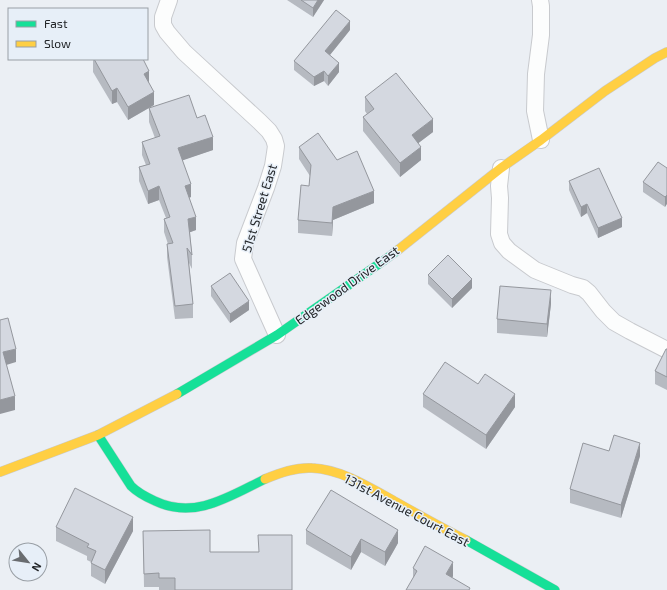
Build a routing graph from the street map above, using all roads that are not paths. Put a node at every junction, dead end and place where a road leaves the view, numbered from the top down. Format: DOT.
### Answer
graph roads {
  1 [pos="169,0"];
  2 [pos="540,0"];
  3 [pos="667,52"];
  4 [pos="541,140"];
  5 [pos="501,168"];
  6 [pos="277,335"];
  7 [pos="667,350"];
  8 [pos="98,435"];
  9 [pos="0,472"];
  10 [pos="555,590"];
  1 -- 6 [label="street, 51st Street East"];
  2 -- 4 [label="street"];
  3 -- 4 [label="street, Edgewood Drive East"];
  4 -- 5 [label="street, Edgewood Drive East"];
  5 -- 6 [label="street, Edgewood Drive East"];
  5 -- 7 [label="street"];
  6 -- 8 [label="street, Edgewood Drive East"];
  8 -- 9 [label="street, Edgewood Drive East"];
  8 -- 10 [label="street, 131st Avenue Court East"];
}
